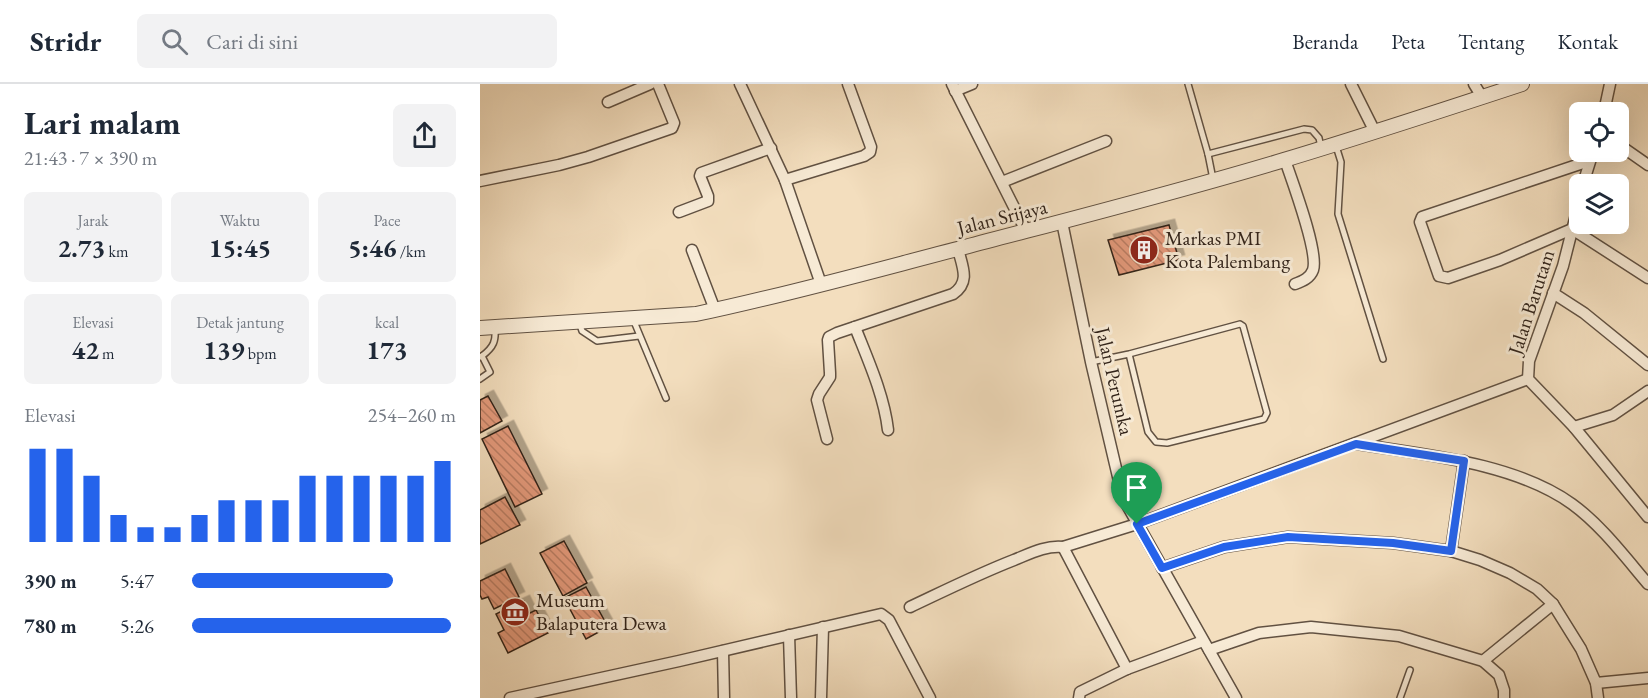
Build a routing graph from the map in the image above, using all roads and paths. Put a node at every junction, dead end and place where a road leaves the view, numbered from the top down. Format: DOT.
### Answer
graph roads {
  1 [pos="650,84"];
  2 [pos="658,84"];
  3 [pos="740,84"];
  4 [pos="848,84"];
  5 [pos="972,84"];
  6 [pos="1188,84"];
  7 [pos="1351,84"];
  8 [pos="1474,84"];
  9 [pos="1522,84"];
  10 [pos="1610,84"];
  11 [pos="953,88"];
  12 [pos="1482,97"];
  13 [pos="608,102"];
  14 [pos="1606,102"];
  15 [pos="1375,132"];
  16 [pos="1106,141"];
  17 [pos="1335,144"];
  18 [pos="771,148"];
  19 [pos="1321,148"];
  20 [pos="1629,152"];
  21 [pos="1208,154"];
  22 [pos="1285,160"];
  23 [pos="1574,162"];
  24 [pos="1648,165"];
  25 [pos="785,180"];
  26 [pos="1213,180"];
  27 [pos="480,181"];
  28 [pos="1002,182"];
  29 [pos="679,212"];
  30 [pos="1062,222"];
  31 [pos="1569,230"];
  32 [pos="1026,231"];
  33 [pos="1571,234"];
  34 [pos="1580,234"];
  35 [pos="958,249"];
  36 [pos="692,250"];
  37 [pos="1648,278"];
  38 [pos="821,284"];
  39 [pos="1295,284"];
  40 [pos="1553,293"];
  41 [pos="715,310"];
  42 [pos="633,318"];
  43 [pos="579,321"];
  44 [pos="495,327"];
  45 [pos="855,327"];
  46 [pos="480,328"];
  47 [pos="639,336"];
  48 [pos="1129,354"];
  49 [pos="481,357"];
  50 [pos="1383,358"];
  51 [pos="1091,362"];
  52 [pos="1648,365"];
  53 [pos="480,379"];
  54 [pos="1528,379"];
  55 [pos="1648,391"];
  56 [pos="666,398"];
  57 [pos="1574,427"];
  58 [pos="888,430"];
  59 [pos="827,440"];
  60 [pos="1356,444"];
  61 [pos="1464,461"];
  62 [pos="1648,517"];
  63 [pos="1137,524"];
  64 [pos="1063,547"];
  65 [pos="1451,551"];
  66 [pos="1162,568"];
  67 [pos="1648,584"];
  68 [pos="1553,604"];
  69 [pos="910,607"];
  70 [pos="823,627"];
  71 [pos="789,635"];
  72 [pos="1206,645"];
  73 [pos="723,651"];
  74 [pos="1483,661"];
  75 [pos="1126,669"];
  76 [pos="1410,670"];
  77 [pos="1648,678"];
  78 [pos="1596,683"];
  79 [pos="510,698"];
  80 [pos="724,698"];
  81 [pos="791,698"];
  82 [pos="821,698"];
  83 [pos="930,698"];
  84 [pos="1079,698"];
  85 [pos="1236,698"];
  86 [pos="1400,698"];
  87 [pos="1504,698"];
  88 [pos="1598,698"];
  1 -- 13 [label="street"];
  2 -- 27 [label="street"];
  3 -- 18 [label="street"];
  4 -- 25 [label="street"];
  5 -- 11 [label="street"];
  6 -- 21 [label="lane"];
  7 -- 15 [label="street"];
  8 -- 12 [label="street"];
  9 -- 12 [label="street, Jalan Srijaya"];
  10 -- 14 [label="street"];
  11 -- 28 [label="street"];
  12 -- 15 [label="street, Jalan Srijaya"];
  15 -- 17 [label="street, Jalan Srijaya"];
  16 -- 28 [label="street"];
  17 -- 19 [label="street, Jalan Srijaya"];
  17 -- 50 [label="lane"];
  18 -- 25 [label="street"];
  18 -- 29 [label="street"];
  19 -- 21 [label="lane"];
  19 -- 22 [label="street, Jalan Srijaya"];
  20 -- 24 [label="street"];
  21 -- 26 [label="lane"];
  22 -- 26 [label="street, Jalan Srijaya"];
  22 -- 39 [label="street"];
  23 -- 31 [label="street"];
  25 -- 38 [label="street"];
  26 -- 30 [label="street, Jalan Srijaya"];
  28 -- 32 [label="street"];
  30 -- 32 [label="street, Jalan Srijaya"];
  30 -- 51 [label="street, Jalan Perumka"];
  32 -- 35 [label="street, Jalan Srijaya"];
  33 -- 40 [label="street, Jalan Barutam"];
  34 -- 37 [label="street"];
  35 -- 38 [label="street, Jalan Srijaya"];
  35 -- 45 [label="street"];
  36 -- 41 [label="street"];
  38 -- 41 [label="street, Jalan Srijaya"];
  40 -- 52 [label="street"];
  40 -- 54 [label="street, Jalan Barutam"];
  41 -- 42 [label="street, Jalan Srijaya"];
  42 -- 43 [label="street, Jalan Srijaya"];
  42 -- 47 [label="lane"];
  43 -- 44 [label="street, Jalan Srijaya"];
  43 -- 47 [label="lane"];
  44 -- 46 [label="street, Jalan Srijaya"];
  44 -- 49 [label="lane"];
  45 -- 58 [label="street"];
  45 -- 59 [label="street"];
  47 -- 56 [label="lane"];
  48 -- 48 [label="lane"];
  48 -- 51 [label="lane"];
  49 -- 53 [label="lane"];
  51 -- 63 [label="street, Jalan Perumka"];
  54 -- 57 [label="street, Jalan Barutam"];
  54 -- 60 [label="street"];
  55 -- 57 [label="street"];
  57 -- 62 [label="street, Jalan Barutam"];
  60 -- 61 [label="street"];
  60 -- 63 [label="street"];
  61 -- 65 [label="street"];
  61 -- 67 [label="street"];
  63 -- 64 [label="street"];
  63 -- 66 [label="street, Jalan Perumka"];
  64 -- 69 [label="street"];
  64 -- 75 [label="street"];
  65 -- 66 [label="street"];
  65 -- 68 [label="street"];
  66 -- 72 [label="street, Jalan Perumka"];
  68 -- 74 [label="street"];
  68 -- 78 [label="street"];
  70 -- 71 [label="street"];
  70 -- 82 [label="street"];
  70 -- 83 [label="street"];
  71 -- 73 [label="street"];
  71 -- 81 [label="street"];
  72 -- 74 [label="street"];
  72 -- 75 [label="street"];
  72 -- 85 [label="street, Jalan Perumka"];
  73 -- 79 [label="street"];
  73 -- 80 [label="street"];
  74 -- 87 [label="street"];
  75 -- 84 [label="street"];
  76 -- 86 [label="lane"];
  77 -- 78 [label="street"];
  78 -- 88 [label="street"];
}
